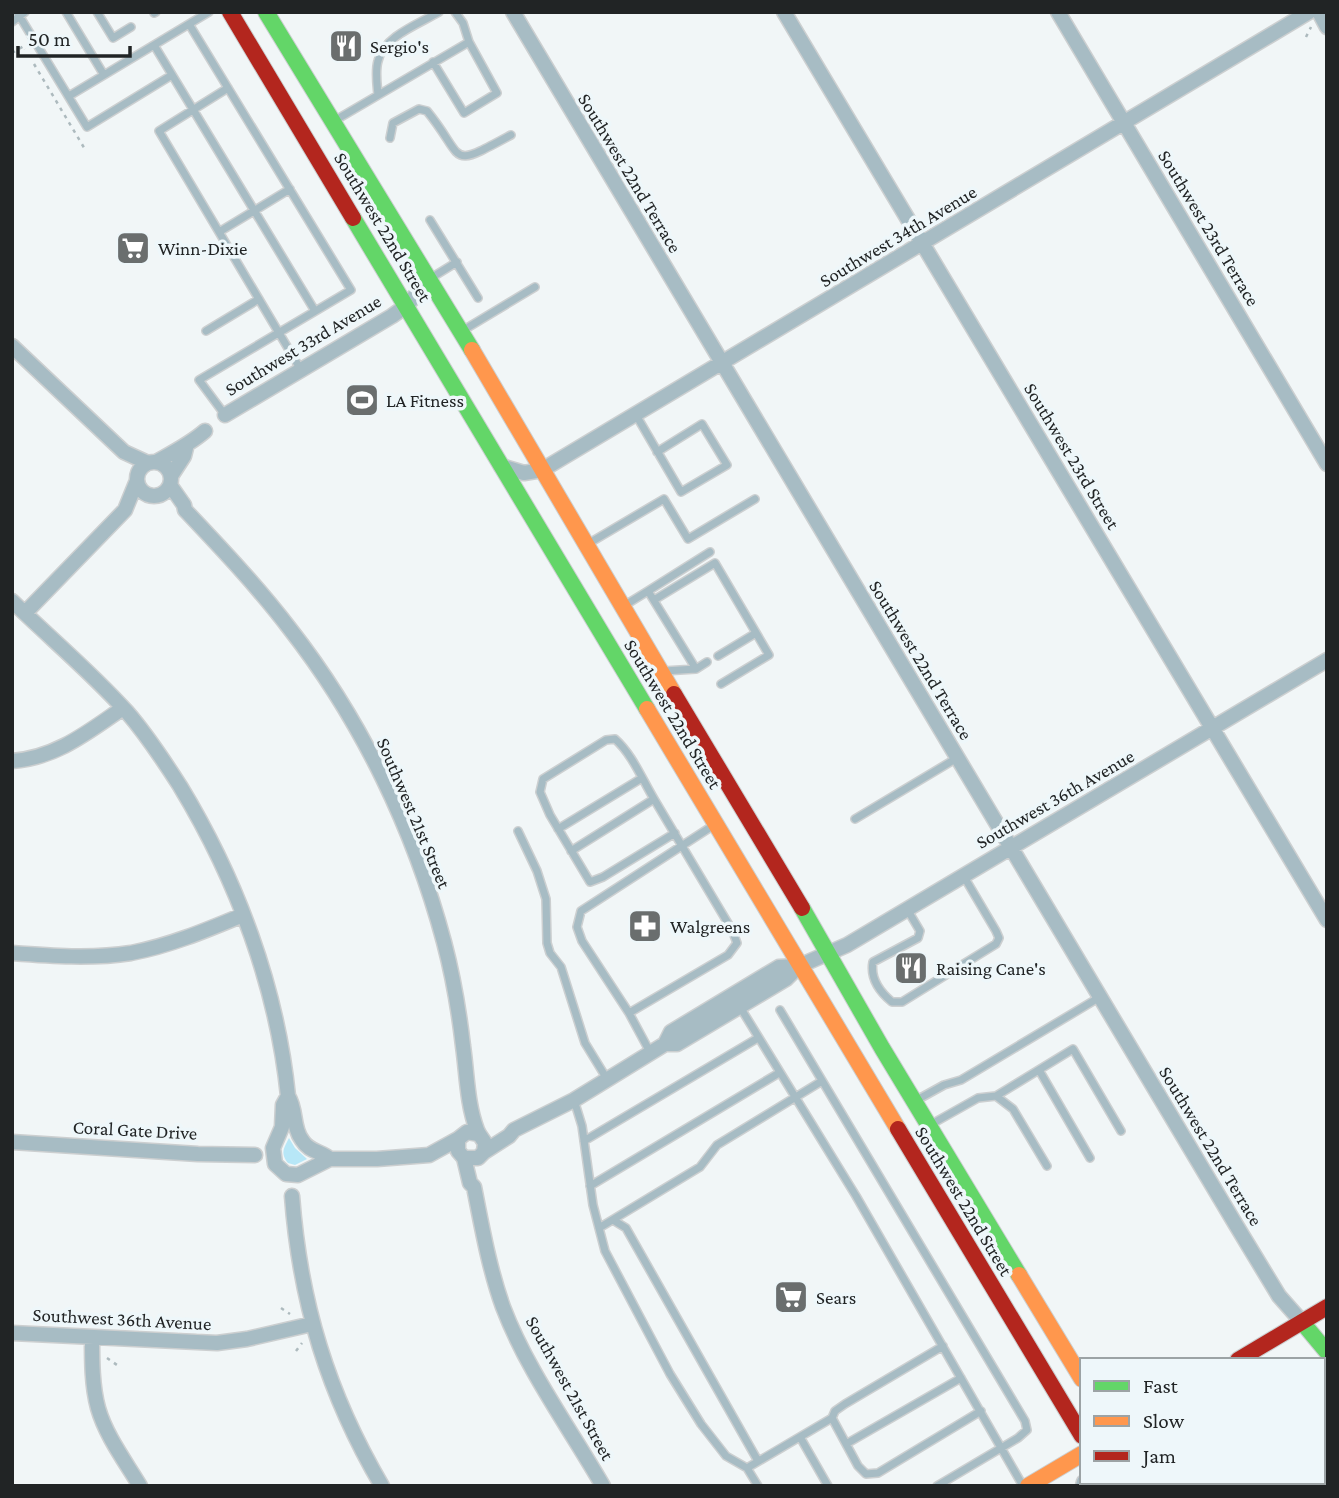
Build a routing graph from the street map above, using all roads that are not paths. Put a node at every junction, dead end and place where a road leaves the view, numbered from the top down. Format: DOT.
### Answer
graph roads {
  1 [pos="66,12"];
  2 [pos="97,12"];
  3 [pos="209,12"];
  4 [pos="230,12"];
  5 [pos="266,12"];
  6 [pos="439,12"];
  7 [pos="455,12"];
  8 [pos="513,12"];
  9 [pos="784,12"];
  10 [pos="1058,12"];
  11 [pos="20,14"];
  12 [pos="195,16"];
  13 [pos="1317,19"];
  14 [pos="12,22"];
  15 [pos="190,24"];
  16 [pos="131,27"];
  17 [pos="469,42"];
  18 [pos="154,45"];
  19 [pos="433,62"];
  20 [pos="104,75"];
  21 [pos="172,75"];
  22 [pos="228,88"];
  23 [pos="378,95"];
  24 [pos="69,96"];
  25 [pos="193,110"];
  26 [pos="333,121"];
  27 [pos="1124,123"];
  28 [pos="511,135"];
  29 [pos="390,138"];
  30 [pos="355,155"];
  31 [pos="322,165"];
  32 [pos="290,189"];
  33 [pos="255,211"];
  34 [pos="430,220"];
  35 [pos="219,232"];
  36 [pos="922,244"];
  37 [pos="457,262"];
  38 [pos="430,279"];
  39 [pos="535,287"];
  40 [pos="478,298"];
  41 [pos="259,299"];
  42 [pos="407,306"];
  43 [pos="316,312"];
  44 [pos="206,331"];
  45 [pos="461,332"];
  46 [pos="279,333"];
  47 [pos="12,346"];
  48 [pos="722,363"];
  49 [pos="301,371"];
  50 [pos="225,415"];
  51 [pos="636,415"];
  52 [pos="205,431"];
  53 [pos="186,448"];
  54 [pos="124,452"];
  55 [pos="657,452"];
  56 [pos="152,462"];
  57 [pos="1327,464"];
  58 [pos="501,466"];
  59 [pos="542,470"];
  60 [pos="136,480"];
  61 [pos="171,480"];
  62 [pos="153,497"];
  63 [pos="755,499"];
  64 [pos="125,510"];
  65 [pos="185,510"];
  66 [pos="585,546"];
  67 [pos="710,552"];
  68 [pos="648,591"];
  69 [pos="654,600"];
  70 [pos="12,601"];
  71 [pos="622,607"];
  72 [pos="25,613"];
  73 [pos="756,633"];
  74 [pos="718,656"];
  75 [pos="1327,660"];
  76 [pos="708,662"];
  77 [pos="696,669"];
  78 [pos="660,671"];
  79 [pos="721,684"];
  80 [pos="123,708"];
  81 [pos="1213,729"];
  82 [pos="957,758"];
  83 [pos="12,761"];
  84 [pos="642,778"];
  85 [pos="654,799"];
  86 [pos="855,819"];
  87 [pos="714,824"];
  88 [pos="558,829"];
  89 [pos="518,831"];
  90 [pos="675,833"];
  91 [pos="681,844"];
  92 [pos="1012,848"];
  93 [pos="571,850"];
  94 [pos="963,875"];
  95 [pos="907,908"];
  96 [pos="243,915"];
  97 [pos="1327,920"];
  98 [pos="12,954"];
  99 [pos="829,954"];
  100 [pos="799,967"];
  101 [pos="1100,997"];
  102 [pos="740,1007"];
  103 [pos="780,1010"];
  104 [pos="629,1013"];
  105 [pos="758,1038"];
  106 [pos="665,1044"];
  107 [pos="651,1053"];
  108 [pos="1039,1070"];
  109 [pos="779,1073"];
  110 [pos="608,1080"];
  111 [pos="822,1081"];
  112 [pos="996,1096"];
  113 [pos="288,1097"];
  114 [pos="795,1098"];
  115 [pos="575,1100"];
  116 [pos="915,1101"];
  117 [pos="929,1126"];
  118 [pos="514,1129"];
  119 [pos="1121,1131"];
  120 [pos="470,1136"];
  121 [pos="584,1141"];
  122 [pos="12,1142"];
  123 [pos="482,1154"];
  124 [pos="255,1155"];
  125 [pos="429,1155"];
  126 [pos="464,1158"];
  127 [pos="1090,1158"];
  128 [pos="330,1159"];
  129 [pos="1047,1166"];
  130 [pos="590,1186"];
  131 [pos="474,1187"];
  132 [pos="292,1196"];
  133 [pos="613,1220"];
  134 [pos="599,1228"];
  135 [pos="1327,1307"];
  136 [pos="1302,1322"];
  137 [pos="312,1324"];
  138 [pos="12,1333"];
  139 [pos="92,1338"];
  140 [pos="943,1346"];
  141 [pos="1327,1352"];
  142 [pos="1241,1358"];
  143 [pos="1080,1376"];
  144 [pos="961,1378"];
  145 [pos="981,1411"];
  146 [pos="831,1418"];
  147 [pos="1080,1433"];
  148 [pos="800,1437"];
  149 [pos="846,1444"];
  150 [pos="1002,1448"];
  151 [pos="1080,1455"];
  152 [pos="758,1461"];
  153 [pos="747,1468"];
  154 [pos="140,1486"];
  155 [pos="383,1486"];
  156 [pos="603,1486"];
  157 [pos="758,1486"];
  158 [pos="828,1486"];
  159 [pos="937,1486"];
  160 [pos="1026,1486"];
  1 -- 20 [label="lane"];
  2 -- 16 [label="lane"];
  3 -- 12 [label="lane"];
  4 -- 31 [label="main road, Southwest 22nd Street"];
  5 -- 26 [label="main road, Southwest 22nd Street"];
  6 -- 23 [label="lane"];
  7 -- 17 [label="lane"];
  8 -- 48 [label="street, Southwest 22nd Terrace"];
  9 -- 36 [label="street, Southwest 23rd Street"];
  10 -- 27 [label="street, Southwest 23rd Terrace"];
  11 -- 14 [label="lane"];
  11 -- 24 [label="lane"];
  12 -- 15 [label="lane"];
  13 -- 27 [label="street, Southwest 34th Avenue"];
  15 -- 18 [label="lane"];
  15 -- 22 [label="lane"];
  17 -- 19 [label="lane"];
  17 -- 19 [label="lane"];
  18 -- 20 [label="lane"];
  18 -- 21 [label="lane"];
  19 -- 23 [label="lane"];
  20 -- 24 [label="lane"];
  21 -- 24 [label="lane"];
  21 -- 25 [label="lane"];
  22 -- 25 [label="lane"];
  22 -- 32 [label="lane"];
  23 -- 26 [label="lane"];
  25 -- 33 [label="lane"];
  25 -- 35 [label="lane"];
  26 -- 30 [label="main road, Southwest 22nd Street"];
  27 -- 36 [label="street, Southwest 34th Avenue"];
  27 -- 57 [label="street, Southwest 23rd Terrace"];
  28 -- 29 [label="lane"];
  30 -- 31 [label="main road"];
  30 -- 38 [label="main road, Southwest 22nd Street"];
  31 -- 42 [label="main road, Southwest 22nd Street"];
  32 -- 33 [label="lane"];
  32 -- 43 [label="lane"];
  33 -- 35 [label="lane"];
  33 -- 43 [label="lane"];
  34 -- 37 [label="lane"];
  35 -- 41 [label="lane"];
  36 -- 48 [label="street, Southwest 34th Avenue"];
  36 -- 81 [label="street, Southwest 23rd Street"];
  37 -- 38 [label="lane"];
  37 -- 40 [label="lane"];
  38 -- 42 [label="street, Southwest 33rd Avenue"];
  38 -- 45 [label="main road, Southwest 22nd Street"];
  39 -- 45 [label="lane"];
  41 -- 44 [label="lane"];
  41 -- 46 [label="lane"];
  42 -- 49 [label="street, Southwest 33rd Avenue"];
  42 -- 58 [label="main road, Southwest 22nd Street"];
  43 -- 46 [label="lane"];
  45 -- 59 [label="main road, Southwest 22nd Street"];
  46 -- 49 [label="lane"];
  46 -- 50 [label="lane"];
  47 -- 54 [label="street"];
  48 -- 51 [label="street, Southwest 34th Avenue"];
  48 -- 82 [label="street, Southwest 22nd Terrace"];
  49 -- 50 [label="street, Southwest 33rd Avenue"];
  51 -- 55 [label="lane"];
  51 -- 59 [label="street, Southwest 34th Avenue"];
  52 -- 53 [label="street"];
  53 -- 56 [label="street"];
  53 -- 61 [label="street"];
  54 -- 56 [label="street"];
  54 -- 60 [label="street"];
  55 -- 55 [label="lane"];
  56 -- 60 [label="street"];
  56 -- 61 [label="street"];
  58 -- 59 [label="street"];
  58 -- 87 [label="main road, Southwest 22nd Street"];
  59 -- 66 [label="main road, Southwest 22nd Street"];
  60 -- 62 [label="street"];
  60 -- 64 [label="street"];
  61 -- 62 [label="street"];
  61 -- 65 [label="street, Southwest 21st Street"];
  62 -- 64 [label="street"];
  62 -- 65 [label="street, Southwest 21st Street"];
  63 -- 66 [label="lane"];
  64 -- 72 [label="street"];
  65 -- 120 [label="street, Southwest 21st Street"];
  66 -- 71 [label="main road, Southwest 22nd Street"];
  67 -- 68 [label="lane"];
  68 -- 69 [label="lane"];
  68 -- 71 [label="lane"];
  69 -- 73 [label="lane"];
  69 -- 77 [label="lane"];
  70 -- 72 [label="street"];
  71 -- 78 [label="main road, Southwest 22nd Street"];
  72 -- 80 [label="street"];
  73 -- 74 [label="lane"];
  73 -- 79 [label="lane"];
  75 -- 81 [label="street, Southwest 36th Avenue"];
  76 -- 77 [label="lane"];
  77 -- 78 [label="lane"];
  78 -- 99 [label="main road, Southwest 22nd Street"];
  80 -- 83 [label="street"];
  80 -- 96 [label="street"];
  81 -- 92 [label="street, Southwest 36th Avenue"];
  81 -- 97 [label="street, Southwest 23rd Street"];
  82 -- 86 [label="lane"];
  82 -- 92 [label="street, Southwest 22nd Terrace"];
  84 -- 85 [label="lane"];
  84 -- 88 [label="lane"];
  84 -- 88 [label="lane"];
  85 -- 90 [label="lane"];
  85 -- 93 [label="lane"];
  87 -- 91 [label="lane"];
  87 -- 100 [label="main road, Southwest 22nd Street"];
  88 -- 93 [label="lane"];
  89 -- 110 [label="lane"];
  90 -- 91 [label="lane"];
  90 -- 93 [label="lane"];
  91 -- 104 [label="lane"];
  91 -- 104 [label="lane"];
  92 -- 94 [label="street, Southwest 36th Avenue"];
  92 -- 101 [label="street, Southwest 22nd Terrace"];
  94 -- 95 [label="street, Southwest 36th Avenue"];
  94 -- 95 [label="lane"];
  95 -- 99 [label="street, Southwest 36th Avenue"];
  96 -- 98 [label="street"];
  96 -- 113 [label="street"];
  99 -- 100 [label="street, Southwest 36th Avenue"];
  99 -- 116 [label="main road, Southwest 22nd Street"];
  100 -- 102 [label="street"];
  100 -- 106 [label="street"];
  100 -- 147 [label="main road, Southwest 22nd Street"];
  101 -- 116 [label="lane"];
  101 -- 136 [label="street, Southwest 22nd Terrace"];
  102 -- 105 [label="lane"];
  102 -- 106 [label="street"];
  103 -- 111 [label="lane"];
  104 -- 107 [label="lane"];
  105 -- 109 [label="lane"];
  105 -- 121 [label="lane"];
  106 -- 107 [label="street"];
  107 -- 110 [label="street"];
  108 -- 112 [label="lane"];
  108 -- 119 [label="lane"];
  108 -- 127 [label="lane"];
  109 -- 114 [label="lane"];
  109 -- 130 [label="lane"];
  110 -- 115 [label="street"];
  111 -- 114 [label="lane"];
  111 -- 150 [label="lane"];
  112 -- 117 [label="lane"];
  112 -- 129 [label="lane"];
  113 -- 128 [label="street"];
  113 -- 128 [label="street"];
  114 -- 133 [label="lane"];
  114 -- 140 [label="lane"];
  115 -- 118 [label="street"];
  115 -- 121 [label="lane"];
  116 -- 117 [label="main road, Southwest 22nd Street"];
  117 -- 143 [label="main road, Southwest 22nd Street"];
  118 -- 120 [label="street"];
  118 -- 123 [label="street"];
  120 -- 123 [label="street"];
  120 -- 125 [label="street"];
  120 -- 126 [label="street"];
  121 -- 130 [label="lane"];
  122 -- 124 [label="street, Coral Gate Drive"];
  123 -- 126 [label="street"];
  123 -- 131 [label="street, Southwest 21st Street"];
  125 -- 126 [label="street"];
  125 -- 128 [label="street"];
  126 -- 131 [label="street, Southwest 21st Street"];
  130 -- 134 [label="lane"];
  131 -- 156 [label="street, Southwest 21st Street"];
  132 -- 137 [label="street"];
  133 -- 134 [label="lane"];
  133 -- 152 [label="lane"];
  134 -- 153 [label="lane"];
  135 -- 136 [label="main road"];
  136 -- 141 [label="main road"];
  136 -- 142 [label="main road"];
  137 -- 139 [label="street, Southwest 36th Avenue"];
  137 -- 155 [label="street"];
  138 -- 139 [label="street, Southwest 36th Avenue"];
  139 -- 154 [label="street"];
  140 -- 144 [label="lane"];
  140 -- 146 [label="lane"];
  144 -- 145 [label="lane"];
  144 -- 149 [label="lane"];
  145 -- 149 [label="lane"];
  145 -- 150 [label="lane"];
  146 -- 148 [label="lane"];
  146 -- 149 [label="lane"];
  148 -- 152 [label="lane"];
  148 -- 158 [label="lane"];
  150 -- 159 [label="lane"];
  150 -- 160 [label="lane"];
  151 -- 160 [label="main road"];
  152 -- 153 [label="lane"];
  153 -- 157 [label="lane"];
}
